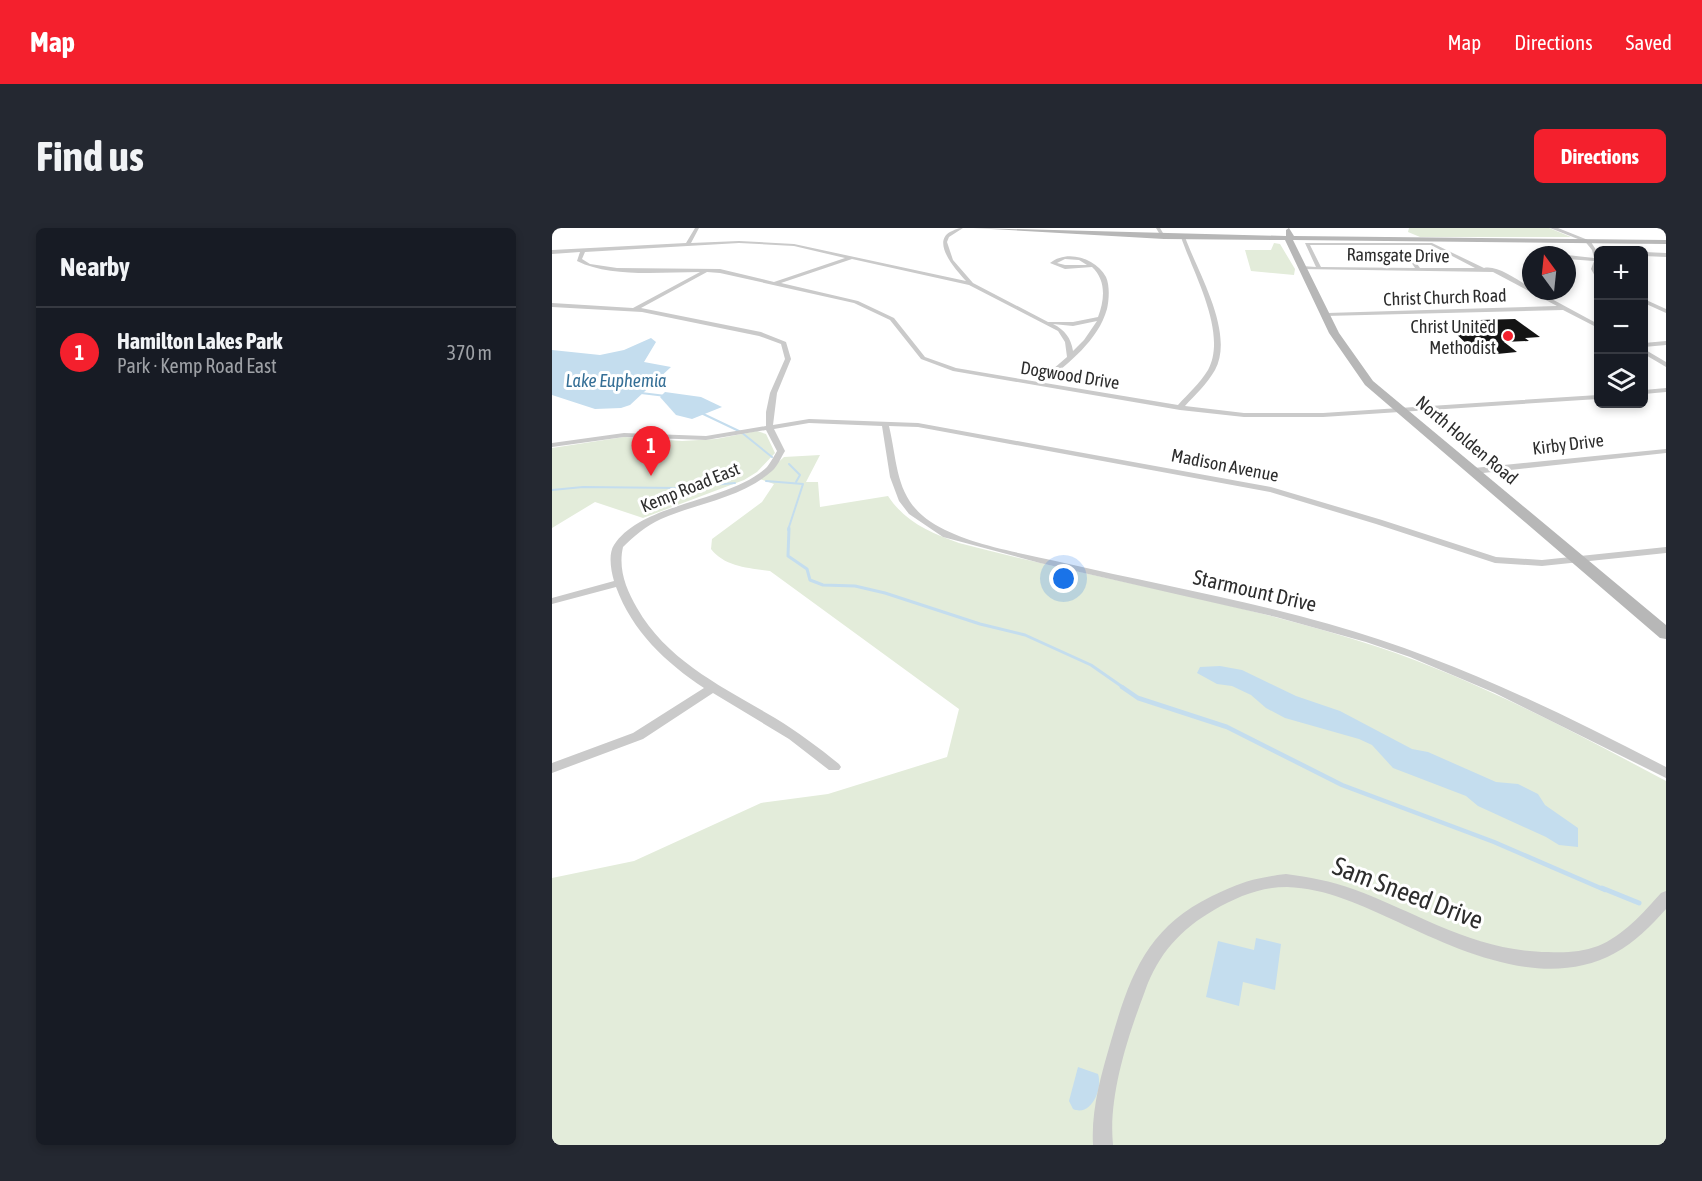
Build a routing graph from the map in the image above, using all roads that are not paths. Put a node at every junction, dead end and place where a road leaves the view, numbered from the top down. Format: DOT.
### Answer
graph roads {
  1 [pos="697,228"];
  2 [pos="961,228"];
  3 [pos="976,228"];
  4 [pos="1007,228"];
  5 [pos="1158,228"];
  6 [pos="1277,228"];
  7 [pos="1288,228"];
  8 [pos="1553,228"];
  9 [pos="1164,237"];
  10 [pos="1183,237"];
  11 [pos="1288,238"];
  12 [pos="1437,239"];
  13 [pos="1585,240"];
  14 [pos="1666,242"];
  15 [pos="688,244"];
  16 [pos="584,249"];
  17 [pos="1594,249"];
  18 [pos="552,252"];
  19 [pos="1648,254"];
  20 [pos="1665,255"];
  21 [pos="854,257"];
  22 [pos="1576,258"];
  23 [pos="1379,260"];
  24 [pos="1594,260"];
  25 [pos="1090,266"];
  26 [pos="929,268"];
  27 [pos="1302,268"];
  28 [pos="710,269"];
  29 [pos="912,269"];
  30 [pos="1320,269"];
  31 [pos="1419,270"];
  32 [pos="1495,270"];
  33 [pos="1485,271"];
  34 [pos="775,283"];
  35 [pos="971,284"];
  36 [pos="1522,285"];
  37 [pos="1549,300"];
  38 [pos="1648,303"];
  39 [pos="552,305"];
  40 [pos="1564,308"];
  41 [pos="634,309"];
  42 [pos="1666,311"];
  43 [pos="1327,315"];
  44 [pos="1100,318"];
  45 [pos="1046,321"];
  46 [pos="1594,323"];
  47 [pos="1666,343"];
  48 [pos="1648,345"];
  49 [pos="1648,354"];
  50 [pos="1070,356"];
  51 [pos="1666,365"];
  52 [pos="1039,385"];
  53 [pos="1666,390"];
  54 [pos="1648,392"];
  55 [pos="1594,397"];
  56 [pos="1180,408"];
  57 [pos="1401,410"];
  58 [pos="885,424"];
  59 [pos="770,426"];
  60 [pos="553,444"];
  61 [pos="1666,451"];
  62 [pos="1474,471"];
  63 [pos="1666,550"];
  64 [pos="1579,560"];
  65 [pos="619,583"];
  66 [pos="552,601"];
  67 [pos="1666,634"];
  68 [pos="713,688"];
  69 [pos="834,767"];
  70 [pos="552,768"];
  71 [pos="1666,773"];
  72 [pos="1666,898"];
  73 [pos="1103,1145"];
  1 -- 15 [label="street"];
  2 -- 35 [label="street"];
  3 -- 9 [label="main road"];
  4 -- 9 [label="main road"];
  5 -- 9 [label="street"];
  6 -- 11 [label="main road, North Holden Road"];
  7 -- 11 [label="main road, North Holden Road"];
  8 -- 13 [label="street"];
  9 -- 10 [label="main road"];
  10 -- 11 [label="main road"];
  10 -- 56 [label="street"];
  11 -- 12 [label="main road"];
  11 -- 27 [label="main road, North Holden Road"];
  12 -- 13 [label="main road"];
  12 -- 32 [label="street"];
  13 -- 14 [label="main road"];
  13 -- 17 [label="street"];
  15 -- 16 [label="street"];
  15 -- 21 [label="street"];
  16 -- 18 [label="street"];
  16 -- 28 [label="street, Dogwood Drive"];
  19 -- 20 [label="street"];
  21 -- 29 [label="street"];
  21 -- 34 [label="street"];
  22 -- 24 [label="street"];
  23 -- 31 [label="street"];
  25 -- 25 [label="street"];
  25 -- 44 [label="street"];
  26 -- 29 [label="street"];
  27 -- 30 [label="street, Ramsgate Drive"];
  27 -- 43 [label="main road, North Holden Road"];
  28 -- 34 [label="street, Dogwood Drive"];
  28 -- 41 [label="street"];
  29 -- 35 [label="street"];
  30 -- 31 [label="street, Ramsgate Drive"];
  30 -- 33 [label="street"];
  31 -- 33 [label="street, Ramsgate Drive"];
  32 -- 33 [label="street, Ramsgate Drive"];
  32 -- 36 [label="street"];
  34 -- 52 [label="street, Dogwood Drive"];
  35 -- 45 [label="street"];
  37 -- 40 [label="street"];
  38 -- 42 [label="street"];
  39 -- 41 [label="street, Kemp Road East"];
  40 -- 43 [label="street, Christ Church Road"];
  40 -- 46 [label="street"];
  41 -- 59 [label="street, Kemp Road East"];
  43 -- 57 [label="main road, North Holden Road"];
  44 -- 45 [label="street"];
  44 -- 50 [label="street"];
  45 -- 50 [label="street"];
  47 -- 48 [label="street"];
  49 -- 51 [label="street"];
  50 -- 52 [label="street"];
  52 -- 56 [label="street, Dogwood Drive"];
  53 -- 54 [label="street"];
  55 -- 57 [label="street, Dogwood Drive"];
  56 -- 57 [label="street, Dogwood Drive"];
  57 -- 62 [label="main road, North Holden Road"];
  58 -- 59 [label="street, Madison Avenue"];
  58 -- 64 [label="street, Madison Avenue"];
  58 -- 71 [label="street, Starmount Drive"];
  59 -- 60 [label="street"];
  59 -- 65 [label="street, Kemp Road East"];
  61 -- 62 [label="street, Kirby Drive"];
  62 -- 64 [label="main road, North Holden Road"];
  63 -- 64 [label="street, Madison Avenue"];
  64 -- 67 [label="main road, North Holden Road"];
  65 -- 66 [label="street"];
  65 -- 68 [label="street, Kemp Road East"];
  68 -- 69 [label="street, Kemp Road East"];
  68 -- 70 [label="street"];
  72 -- 73 [label="street, Sam Sneed Drive"];
}
